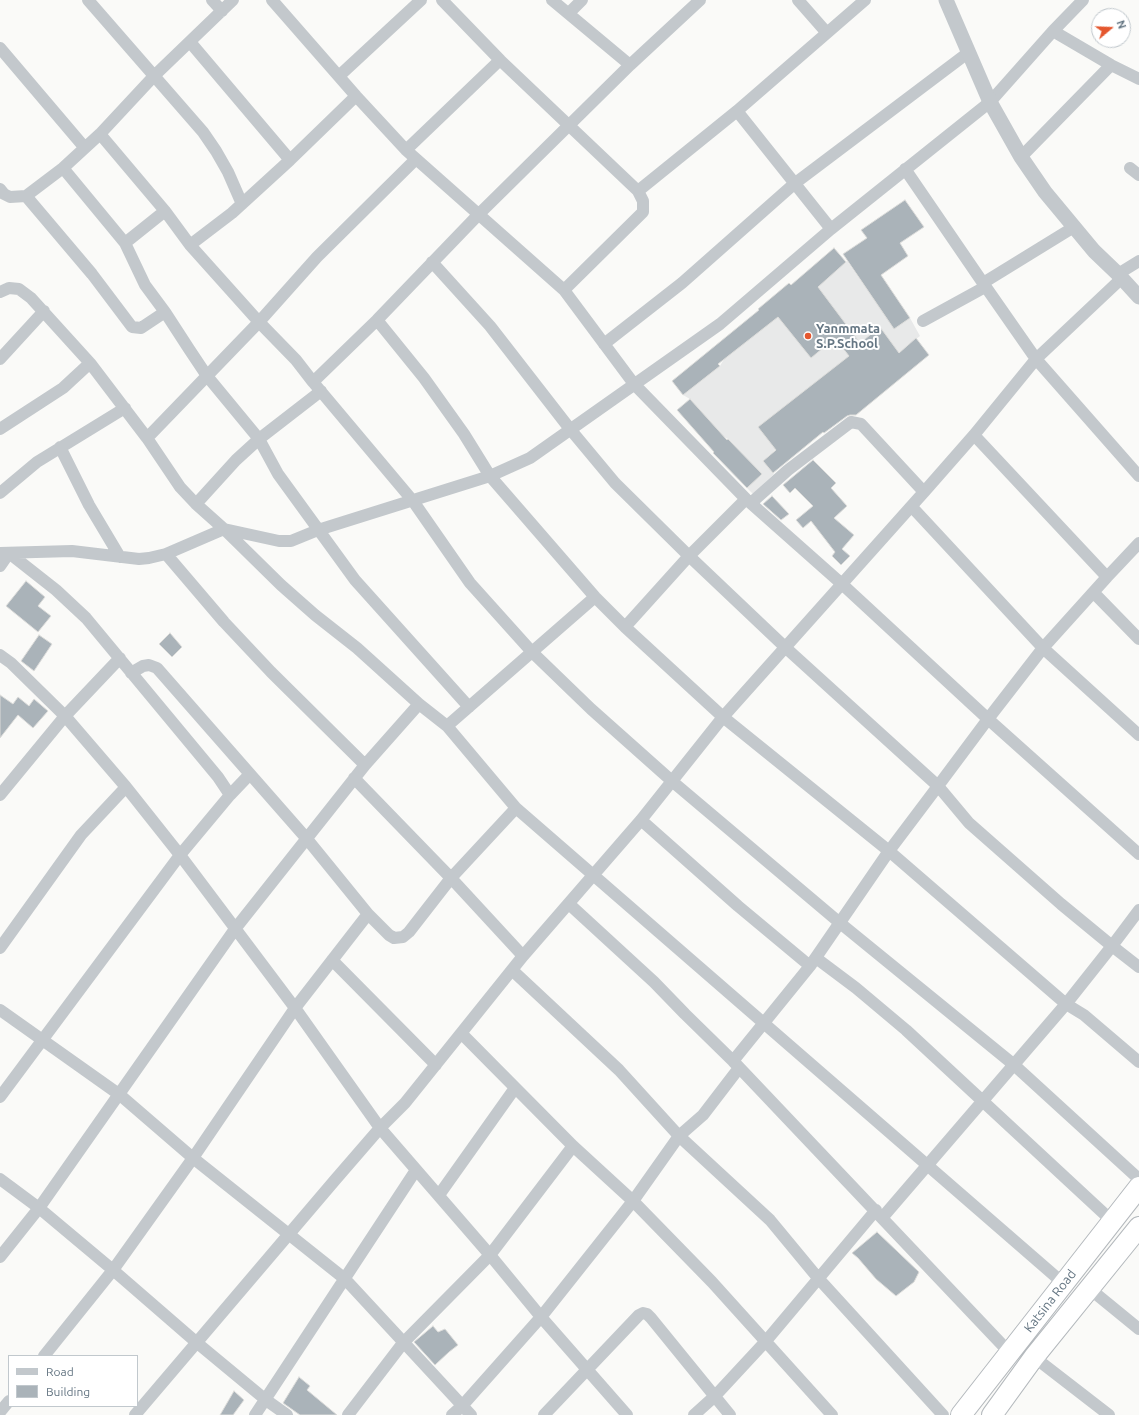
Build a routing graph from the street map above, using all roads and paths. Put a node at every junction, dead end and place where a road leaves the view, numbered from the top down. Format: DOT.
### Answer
graph roads {
  1 [pos="88,0"];
  2 [pos="212,0"];
  3 [pos="233,0"];
  4 [pos="272,0"];
  5 [pos="421,0"];
  6 [pos="442,0"];
  7 [pos="552,0"];
  8 [pos="582,0"];
  9 [pos="700,0"];
  10 [pos="798,0"];
  11 [pos="865,0"];
  12 [pos="946,0"];
  13 [pos="1083,0"];
  14 [pos="222,11"];
  15 [pos="569,13"];
  16 [pos="1052,31"];
  17 [pos="827,33"];
  18 [pos="190,42"];
  19 [pos="0,48"];
  20 [pos="969,52"];
  21 [pos="500,60"];
  22 [pos="630,65"];
  23 [pos="1112,65"];
  24 [pos="154,76"];
  25 [pos="339,76"];
  26 [pos="1139,79"];
  27 [pos="356,96"];
  28 [pos="990,102"];
  29 [pos="737,111"];
  30 [pos="568,126"];
  31 [pos="100,134"];
  32 [pos="85,148"];
  33 [pos="406,150"];
  34 [pos="1021,157"];
  35 [pos="416,159"];
  36 [pos="290,160"];
  37 [pos="63,168"];
  38 [pos="905,169"];
  39 [pos="794,184"];
  40 [pos="0,189"];
  41 [pos="638,190"];
  42 [pos="26,196"];
  43 [pos="242,204"];
  44 [pos="165,211"];
  45 [pos="479,214"];
  46 [pos="1074,227"];
  47 [pos="831,229"];
  48 [pos="125,243"];
  49 [pos="190,245"];
  50 [pos="1139,261"];
  51 [pos="432,262"];
  52 [pos="1120,276"];
  53 [pos="984,285"];
  54 [pos="564,290"];
  55 [pos="0,292"];
  56 [pos="1139,297"];
  57 [pos="44,311"];
  58 [pos="165,312"];
  59 [pos="377,320"];
  60 [pos="923,321"];
  61 [pos="259,322"];
  62 [pos="604,344"];
  63 [pos="1036,359"];
  64 [pos="0,360"];
  65 [pos="90,363"];
  66 [pos="207,376"];
  67 [pos="634,384"];
  68 [pos="317,386"];
  69 [pos="125,408"];
  70 [pos="0,429"];
  71 [pos="570,429"];
  72 [pos="974,435"];
  73 [pos="147,438"];
  74 [pos="259,439"];
  75 [pos="60,448"];
  76 [pos="490,476"];
  77 [pos="1139,476"];
  78 [pos="924,492"];
  79 [pos="0,493"];
  80 [pos="413,501"];
  81 [pos="749,501"];
  82 [pos="196,504"];
  83 [pos="912,507"];
  84 [pos="224,529"];
  85 [pos="318,530"];
  86 [pos="1139,543"];
  87 [pos="4,553"];
  88 [pos="166,554"];
  89 [pos="689,556"];
  90 [pos="120,557"];
  91 [pos="0,566"];
  92 [pos="1107,577"];
  93 [pos="843,585"];
  94 [pos="1094,593"];
  95 [pos="595,597"];
  96 [pos="626,627"];
  97 [pos="1139,639"];
  98 [pos="786,648"];
  99 [pos="1043,648"];
  100 [pos="532,652"];
  101 [pos="0,655"];
  102 [pos="120,658"];
  103 [pos="131,673"];
  104 [pos="419,704"];
  105 [pos="469,707"];
  106 [pos="65,716"];
  107 [pos="724,717"];
  108 [pos="988,719"];
  109 [pos="447,726"];
  110 [pos="1139,735"];
  111 [pos="365,765"];
  112 [pos="250,774"];
  113 [pos="354,778"];
  114 [pos="4,782"];
  115 [pos="673,782"];
  116 [pos="938,786"];
  117 [pos="126,787"];
  118 [pos="0,795"];
  119 [pos="230,795"];
  120 [pos="516,808"];
  121 [pos="641,820"];
  122 [pos="307,839"];
  123 [pos="890,851"];
  124 [pos="1139,854"];
  125 [pos="180,855"];
  126 [pos="593,875"];
  127 [pos="451,878"];
  128 [pos="569,904"];
  129 [pos="1139,910"];
  130 [pos="368,914"];
  131 [pos="840,923"];
  132 [pos="235,929"];
  133 [pos="1112,946"];
  134 [pos="0,948"];
  135 [pos="523,956"];
  136 [pos="332,960"];
  137 [pos="813,962"];
  138 [pos="1139,967"];
  139 [pos="512,970"];
  140 [pos="1066,1004"];
  141 [pos="296,1008"];
  142 [pos="0,1010"];
  143 [pos="764,1022"];
  144 [pos="462,1034"];
  145 [pos="43,1040"];
  146 [pos="1139,1062"];
  147 [pos="736,1064"];
  148 [pos="1013,1064"];
  149 [pos="436,1066"];
  150 [pos="515,1088"];
  151 [pos="120,1095"];
  152 [pos="0,1097"];
  153 [pos="982,1101"];
  154 [pos="380,1128"];
  155 [pos="679,1136"];
  156 [pos="573,1146"];
  157 [pos="193,1158"];
  158 [pos="928,1165"];
  159 [pos="416,1170"];
  160 [pos="0,1179"];
  161 [pos="1139,1179"];
  162 [pos="1139,1187"];
  163 [pos="439,1195"];
  164 [pos="633,1201"];
  165 [pos="39,1208"];
  166 [pos="879,1214"];
  167 [pos="1112,1221"];
  168 [pos="1139,1227"];
  169 [pos="288,1234"];
  170 [pos="490,1254"];
  171 [pos="0,1257"];
  172 [pos="113,1270"];
  173 [pos="818,1278"];
  174 [pos="345,1279"];
  175 [pos="1063,1283"];
  176 [pos="1090,1289"];
  177 [pos="541,1317"];
  178 [pos="1139,1329"];
  179 [pos="766,1341"];
  180 [pos="196,1342"];
  181 [pos="403,1343"];
  182 [pos="1009,1352"];
  183 [pos="45,1355"];
  184 [pos="1034,1357"];
  185 [pos="588,1370"];
  186 [pos="715,1396"];
  187 [pos="266,1400"];
  188 [pos="8,1401"];
  189 [pos="462,1406"];
  190 [pos="0,1412"];
  191 [pos="135,1415"];
  192 [pos="255,1415"];
  193 [pos="287,1415"];
  194 [pos="348,1415"];
  195 [pos="452,1415"];
  196 [pos="471,1415"];
  197 [pos="544,1415"];
  198 [pos="627,1415"];
  199 [pos="694,1415"];
  200 [pos="730,1415"];
  201 [pos="832,1415"];
  202 [pos="943,1415"];
  203 [pos="961,1415"];
  204 [pos="992,1415"];
  205 [pos="1109,1415"];
  1 -- 24 [label="street"];
  2 -- 14 [label="street"];
  3 -- 14 [label="street"];
  4 -- 25 [label="street"];
  5 -- 25 [label="street"];
  6 -- 21 [label="street"];
  7 -- 15 [label="street"];
  8 -- 15 [label="street"];
  9 -- 22 [label="street"];
  10 -- 17 [label="street"];
  11 -- 17 [label="street"];
  12 -- 20 [label="street"];
  13 -- 16 [label="street"];
  14 -- 18 [label="street"];
  15 -- 22 [label="street"];
  16 -- 23 [label="street"];
  16 -- 28 [label="street"];
  17 -- 29 [label="street"];
  18 -- 24 [label="street"];
  18 -- 36 [label="street"];
  19 -- 32 [label="street"];
  20 -- 28 [label="street"];
  20 -- 39 [label="street"];
  21 -- 30 [label="street"];
  21 -- 33 [label="street"];
  22 -- 30 [label="street"];
  23 -- 26 [label="street"];
  23 -- 34 [label="street"];
  24 -- 31 [label="street"];
  24 -- 43 [label="street"];
  25 -- 27 [label="street"];
  27 -- 33 [label="street"];
  27 -- 36 [label="street"];
  28 -- 34 [label="street"];
  28 -- 38 [label="street"];
  29 -- 39 [label="street"];
  29 -- 41 [label="street"];
  30 -- 41 [label="street"];
  30 -- 45 [label="street"];
  31 -- 32 [label="street"];
  31 -- 44 [label="street"];
  32 -- 37 [label="street"];
  33 -- 35 [label="street"];
  34 -- 46 [label="street"];
  35 -- 45 [label="street"];
  35 -- 61 [label="street"];
  36 -- 43 [label="street"];
  37 -- 42 [label="street"];
  37 -- 48 [label="street"];
  38 -- 47 [label="street"];
  38 -- 53 [label="street"];
  39 -- 47 [label="street"];
  39 -- 62 [label="street"];
  40 -- 42 [label="street"];
  41 -- 54 [label="street"];
  42 -- 58 [label="street"];
  43 -- 49 [label="street"];
  44 -- 48 [label="street"];
  44 -- 49 [label="street"];
  45 -- 51 [label="street"];
  45 -- 54 [label="street"];
  46 -- 52 [label="street"];
  46 -- 53 [label="street"];
  47 -- 67 [label="street"];
  48 -- 58 [label="street"];
  49 -- 61 [label="street"];
  50 -- 52 [label="street"];
  51 -- 59 [label="street"];
  51 -- 71 [label="street"];
  52 -- 56 [label="street"];
  52 -- 63 [label="street"];
  53 -- 60 [label="street"];
  53 -- 63 [label="street"];
  54 -- 62 [label="street"];
  55 -- 57 [label="street"];
  57 -- 64 [label="street"];
  57 -- 65 [label="street"];
  58 -- 66 [label="street"];
  59 -- 68 [label="street"];
  59 -- 76 [label="street"];
  61 -- 66 [label="street"];
  61 -- 68 [label="street"];
  62 -- 67 [label="street"];
  63 -- 72 [label="street"];
  63 -- 77 [label="street"];
  65 -- 69 [label="street"];
  65 -- 70 [label="street"];
  66 -- 73 [label="street"];
  66 -- 74 [label="street"];
  67 -- 71 [label="street"];
  67 -- 81 [label="street"];
  68 -- 74 [label="street"];
  68 -- 80 [label="street"];
  69 -- 73 [label="street"];
  69 -- 75 [label="street"];
  71 -- 76 [label="street"];
  71 -- 89 [label="street"];
  72 -- 78 [label="street"];
  72 -- 92 [label="street"];
  73 -- 82 [label="street"];
  74 -- 82 [label="street"];
  74 -- 85 [label="street"];
  75 -- 79 [label="street"];
  75 -- 90 [label="street"];
  76 -- 80 [label="street"];
  76 -- 95 [label="street"];
  78 -- 81 [label="street"];
  78 -- 83 [label="street"];
  80 -- 85 [label="street"];
  80 -- 100 [label="street"];
  81 -- 89 [label="street"];
  81 -- 93 [label="street"];
  82 -- 84 [label="street"];
  83 -- 93 [label="street"];
  83 -- 99 [label="street"];
  84 -- 85 [label="street"];
  84 -- 88 [label="street"];
  84 -- 104 [label="street"];
  85 -- 105 [label="street"];
  86 -- 92 [label="street"];
  87 -- 90 [label="street"];
  87 -- 91 [label="street"];
  87 -- 102 [label="street"];
  88 -- 90 [label="street"];
  88 -- 111 [label="street"];
  89 -- 96 [label="street"];
  89 -- 98 [label="street"];
  92 -- 94 [label="street"];
  93 -- 98 [label="street"];
  93 -- 108 [label="street"];
  94 -- 97 [label="street"];
  94 -- 99 [label="street"];
  95 -- 96 [label="street"];
  95 -- 100 [label="street"];
  96 -- 107 [label="street"];
  98 -- 107 [label="street"];
  98 -- 116 [label="street"];
  99 -- 108 [label="street"];
  99 -- 110 [label="street"];
  100 -- 105 [label="street"];
  100 -- 115 [label="street"];
  101 -- 106 [label="street"];
  102 -- 103 [label="street"];
  102 -- 106 [label="street"];
  103 -- 112 [label="street"];
  103 -- 119 [label="street"];
  104 -- 109 [label="street"];
  104 -- 111 [label="street"];
  105 -- 109 [label="street"];
  106 -- 114 [label="street"];
  106 -- 117 [label="street"];
  107 -- 115 [label="street"];
  107 -- 123 [label="street"];
  108 -- 116 [label="street"];
  108 -- 124 [label="street"];
  109 -- 120 [label="street"];
  111 -- 113 [label="street"];
  112 -- 119 [label="street"];
  112 -- 122 [label="street"];
  113 -- 122 [label="street"];
  113 -- 127 [label="street"];
  114 -- 118 [label="street"];
  115 -- 121 [label="street"];
  115 -- 131 [label="street"];
  116 -- 123 [label="street"];
  116 -- 133 [label="street"];
  117 -- 125 [label="street"];
  117 -- 134 [label="street"];
  119 -- 125 [label="street"];
  120 -- 126 [label="street"];
  120 -- 127 [label="street"];
  121 -- 126 [label="street"];
  121 -- 137 [label="street"];
  122 -- 130 [label="street"];
  122 -- 132 [label="street"];
  123 -- 131 [label="street"];
  123 -- 140 [label="street"];
  125 -- 132 [label="street"];
  125 -- 145 [label="street"];
  126 -- 128 [label="street"];
  126 -- 143 [label="street"];
  127 -- 130 [label="street"];
  127 -- 135 [label="street"];
  128 -- 135 [label="street"];
  128 -- 147 [label="street"];
  129 -- 133 [label="street"];
  130 -- 136 [label="street"];
  131 -- 137 [label="street"];
  131 -- 148 [label="street"];
  132 -- 141 [label="street"];
  132 -- 151 [label="street"];
  133 -- 138 [label="street"];
  133 -- 140 [label="street"];
  135 -- 139 [label="street"];
  136 -- 141 [label="street"];
  136 -- 149 [label="street"];
  137 -- 143 [label="street"];
  137 -- 153 [label="street"];
  139 -- 144 [label="street"];
  139 -- 155 [label="street"];
  140 -- 146 [label="street"];
  140 -- 148 [label="street"];
  141 -- 154 [label="street"];
  141 -- 157 [label="street"];
  142 -- 145 [label="street"];
  143 -- 147 [label="street"];
  143 -- 158 [label="street"];
  144 -- 149 [label="street"];
  144 -- 150 [label="street"];
  145 -- 151 [label="street"];
  145 -- 152 [label="street"];
  147 -- 155 [label="street"];
  147 -- 166 [label="street"];
  148 -- 153 [label="street"];
  148 -- 161 [label="street"];
  149 -- 154 [label="street"];
  150 -- 156 [label="street"];
  150 -- 163 [label="street"];
  151 -- 157 [label="street"];
  151 -- 165 [label="street"];
  153 -- 158 [label="street"];
  153 -- 167 [label="street"];
  154 -- 159 [label="street"];
  154 -- 169 [label="street"];
  155 -- 164 [label="street"];
  155 -- 173 [label="street"];
  156 -- 164 [label="street"];
  156 -- 170 [label="street"];
  157 -- 169 [label="street"];
  157 -- 172 [label="street"];
  158 -- 166 [label="street"];
  158 -- 175 [label="street"];
  159 -- 163 [label="street"];
  159 -- 174 [label="street"];
  160 -- 165 [label="street"];
  162 -- 167 [label="highway, Katsina Road"];
  163 -- 170 [label="street"];
  164 -- 177 [label="street"];
  164 -- 179 [label="street"];
  165 -- 171 [label="street"];
  165 -- 172 [label="street"];
  166 -- 173 [label="street"];
  166 -- 182 [label="street"];
  167 -- 175 [label="highway, Katsina Road"];
  168 -- 176 [label="highway, Katsina Road"];
  169 -- 174 [label="street"];
  169 -- 180 [label="street"];
  170 -- 177 [label="street"];
  170 -- 181 [label="street"];
  172 -- 180 [label="street"];
  172 -- 183 [label="street"];
  173 -- 179 [label="street"];
  173 -- 202 [label="street"];
  174 -- 181 [label="street"];
  174 -- 187 [label="street"];
  175 -- 182 [label="highway, Katsina Road"];
  176 -- 178 [label="street"];
  176 -- 184 [label="highway, Katsina Road"];
  177 -- 185 [label="street"];
  177 -- 189 [label="street"];
  179 -- 186 [label="street"];
  179 -- 201 [label="street"];
  180 -- 187 [label="street"];
  180 -- 191 [label="street"];
  181 -- 189 [label="street"];
  181 -- 194 [label="street"];
  182 -- 203 [label="highway, Katsina Road"];
  184 -- 204 [label="highway, Katsina Road"];
  184 -- 205 [label="street"];
  185 -- 186 [label="street"];
  185 -- 197 [label="street"];
  185 -- 198 [label="street"];
  186 -- 199 [label="street"];
  186 -- 200 [label="street"];
  187 -- 192 [label="street"];
  187 -- 193 [label="street"];
  188 -- 190 [label="street"];
  189 -- 195 [label="street"];
  189 -- 196 [label="street"];
}
